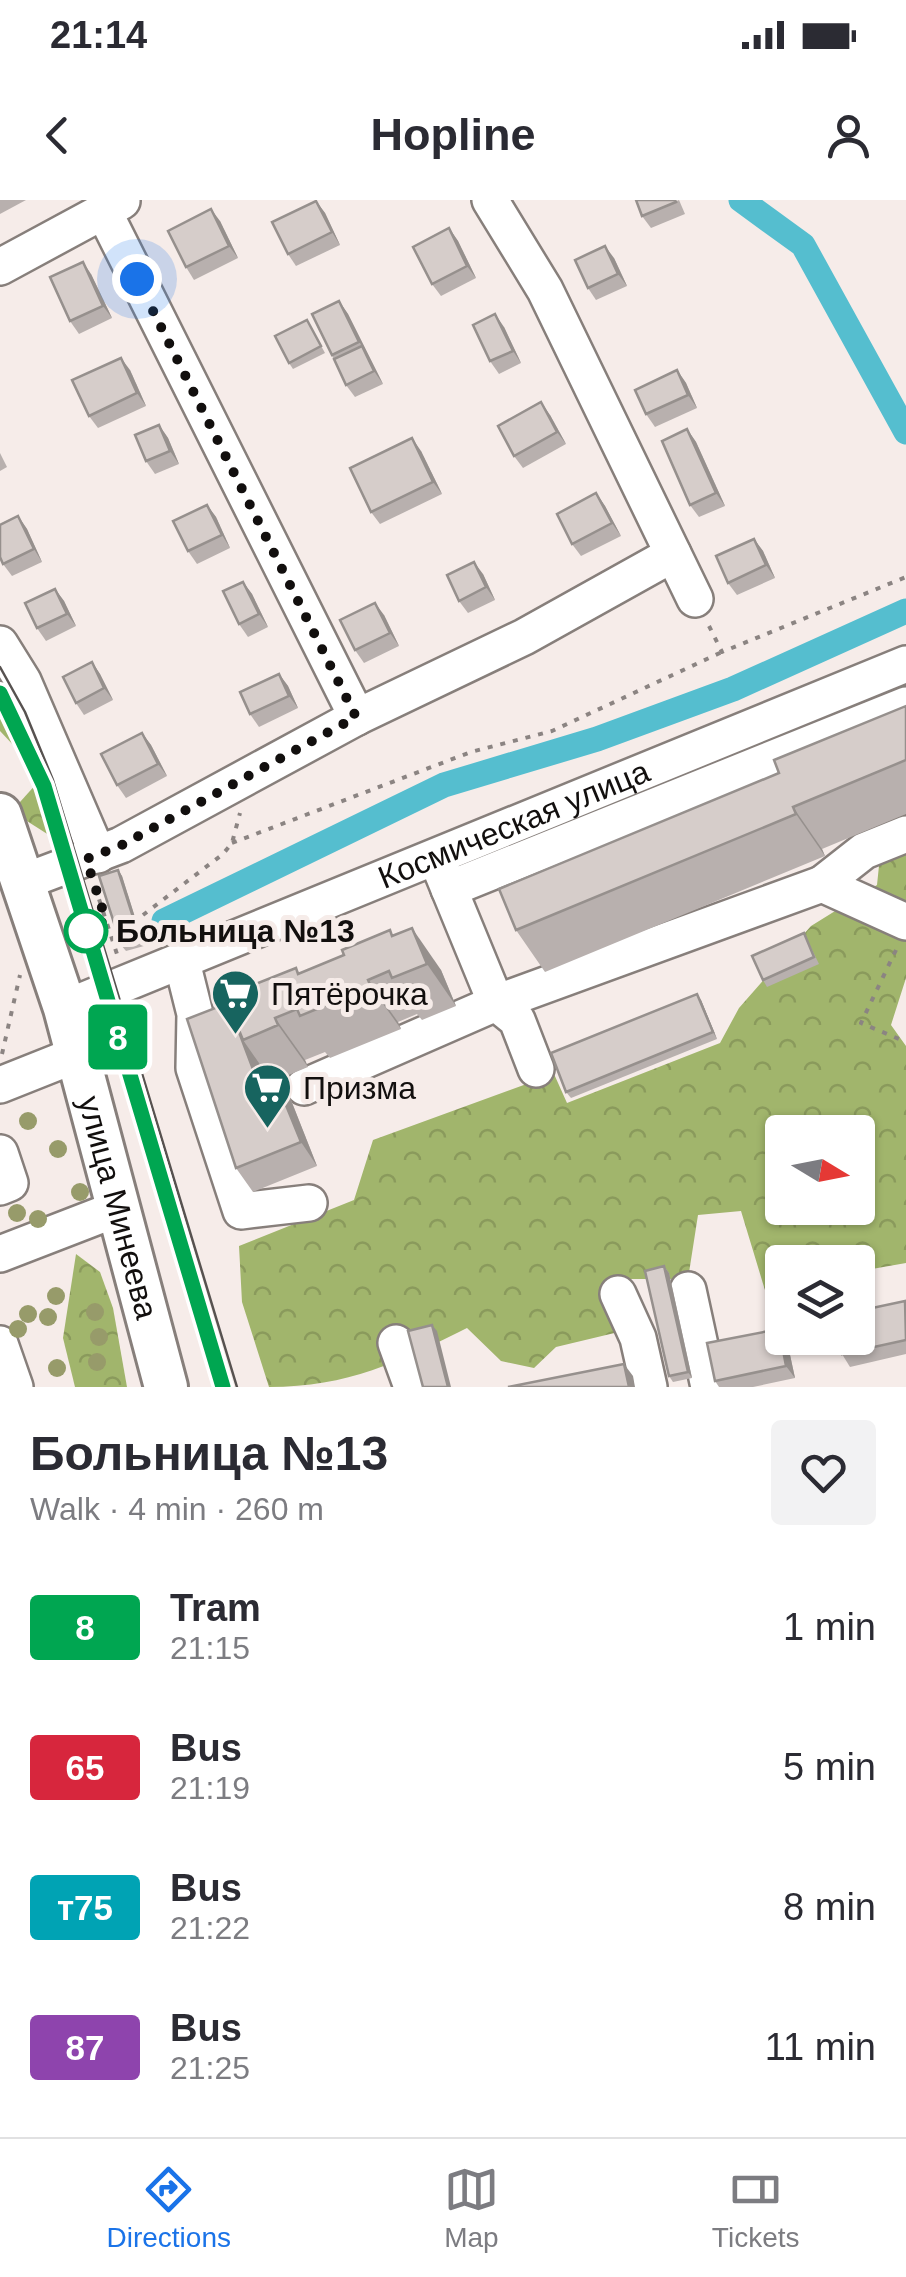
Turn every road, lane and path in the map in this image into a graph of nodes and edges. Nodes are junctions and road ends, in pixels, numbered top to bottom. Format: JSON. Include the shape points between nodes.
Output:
{"nodes":[{"id":1,"x":490,"y":200,"type":"edge"},
{"id":2,"x":114,"y":206,"type":"edge"},
{"id":3,"x":0,"y":267,"type":"edge"},
{"id":4,"x":673,"y":554,"type":"junction"},
{"id":5,"x":906,"y":577,"type":"edge"},
{"id":6,"x":695,"y":599,"type":"joint"},
{"id":7,"x":0,"y":644,"type":"edge"},
{"id":8,"x":722,"y":652,"type":"junction"},
{"id":9,"x":906,"y":664,"type":"edge"},
{"id":10,"x":906,"y":705,"type":"edge"},
{"id":11,"x":356,"y":717,"type":"junction"},
{"id":12,"x":235,"y":784,"type":"junction"},
{"id":13,"x":0,"y":814,"type":"edge"},
{"id":14,"x":906,"y":834,"type":"edge"},
{"id":15,"x":232,"y":843,"type":"junction"},
{"id":16,"x":92,"y":857,"type":"junction"},
{"id":17,"x":443,"y":874,"type":"junction"},
{"id":18,"x":822,"y":884,"type":"junction"},
{"id":19,"x":28,"y":897,"type":"junction"},
{"id":20,"x":143,"y":915,"type":"dead end"},
{"id":21,"x":902,"y":933,"type":"edge"},
{"id":22,"x":182,"y":962,"type":"junction"},
{"id":23,"x":20,"y":974,"type":"dead end"},
{"id":24,"x":127,"y":984,"type":"junction"},
{"id":25,"x":496,"y":1004,"type":"junction"},
{"id":26,"x":65,"y":1008,"type":"junction"},
{"id":27,"x":906,"y":1042,"type":"edge"},
{"id":28,"x":78,"y":1054,"type":"junction"},
{"id":29,"x":0,"y":1060,"type":"edge"},
{"id":30,"x":536,"y":1069,"type":"dead end"},
{"id":31,"x":0,"y":1085,"type":"edge"},
{"id":32,"x":304,"y":1087,"type":"dead end"},
{"id":33,"x":0,"y":1153,"type":"edge"},
{"id":34,"x":0,"y":1187,"type":"edge"},
{"id":35,"x":309,"y":1203,"type":"dead end"},
{"id":36,"x":119,"y":1208,"type":"junction"},
{"id":37,"x":0,"y":1254,"type":"edge"},
{"id":38,"x":688,"y":1290,"type":"dead end"},
{"id":39,"x":618,"y":1294,"type":"dead end"},
{"id":40,"x":396,"y":1343,"type":"dead end"},
{"id":41,"x":0,"y":1344,"type":"edge"},
{"id":42,"x":15,"y":1387,"type":"edge"},
{"id":43,"x":166,"y":1387,"type":"edge"},
{"id":44,"x":412,"y":1387,"type":"edge"},
{"id":45,"x":649,"y":1387,"type":"edge"},
{"id":46,"x":709,"y":1387,"type":"edge"}],
"edges":[{"from":1,"to":4,"type":"street","via":[[545,290]]},
{"from":2,"to":3,"type":"street"},
{"from":2,"to":11,"type":"street"},
{"from":4,"to":6,"type":"street"},
{"from":4,"to":11,"type":"street","via":[[524,637]]},
{"from":5,"to":8,"type":"path"},
{"from":6,"to":8,"type":"path"},
{"from":7,"to":16,"type":"street","via":[[23,681]]},
{"from":8,"to":15,"type":"path","via":[[552,731],[470,752]]},
{"from":9,"to":17,"type":"street","name":"Космическая улица"},
{"from":10,"to":17,"type":"street"},
{"from":11,"to":12,"type":"street"},
{"from":12,"to":15,"type":"path","via":[[241,818]]},
{"from":12,"to":16,"type":"street"},
{"from":13,"to":19,"type":"main road","name":"улица Минеева"},
{"from":14,"to":18,"type":"street","via":[[864,851]]},
{"from":15,"to":20,"type":"path"},
{"from":16,"to":19,"type":"street"},
{"from":16,"to":24,"type":"path"},
{"from":17,"to":22,"type":"street","name":"Космическая улица"},
{"from":17,"to":25,"type":"street"},
{"from":18,"to":21,"type":"street"},
{"from":18,"to":25,"type":"street"},
{"from":19,"to":26,"type":"main road","name":"улица Минеева"},
{"from":21,"to":27,"type":"path","via":[[860,1023]]},
{"from":22,"to":24,"type":"street","name":"Космическая улица"},
{"from":22,"to":35,"type":"street","via":[[195,1014],[194,1068],[241,1211]]},
{"from":23,"to":29,"type":"path"},
{"from":24,"to":26,"type":"street","name":"Космическая улица"},
{"from":25,"to":30,"type":"street","via":[[518,1020]]},
{"from":25,"to":32,"type":"street"},
{"from":26,"to":28,"type":"main road","name":"улица Минеева"},
{"from":28,"to":31,"type":"street"},
{"from":28,"to":36,"type":"main road","name":"улица Минеева"},
{"from":33,"to":34,"type":"street","via":[[10,1183]]},
{"from":36,"to":37,"type":"street"},
{"from":36,"to":43,"type":"main road","name":"улица Минеева"},
{"from":38,"to":46,"type":"street"},
{"from":39,"to":45,"type":"street","via":[[638,1338]]},
{"from":40,"to":44,"type":"street"},
{"from":41,"to":42,"type":"street"}]}
